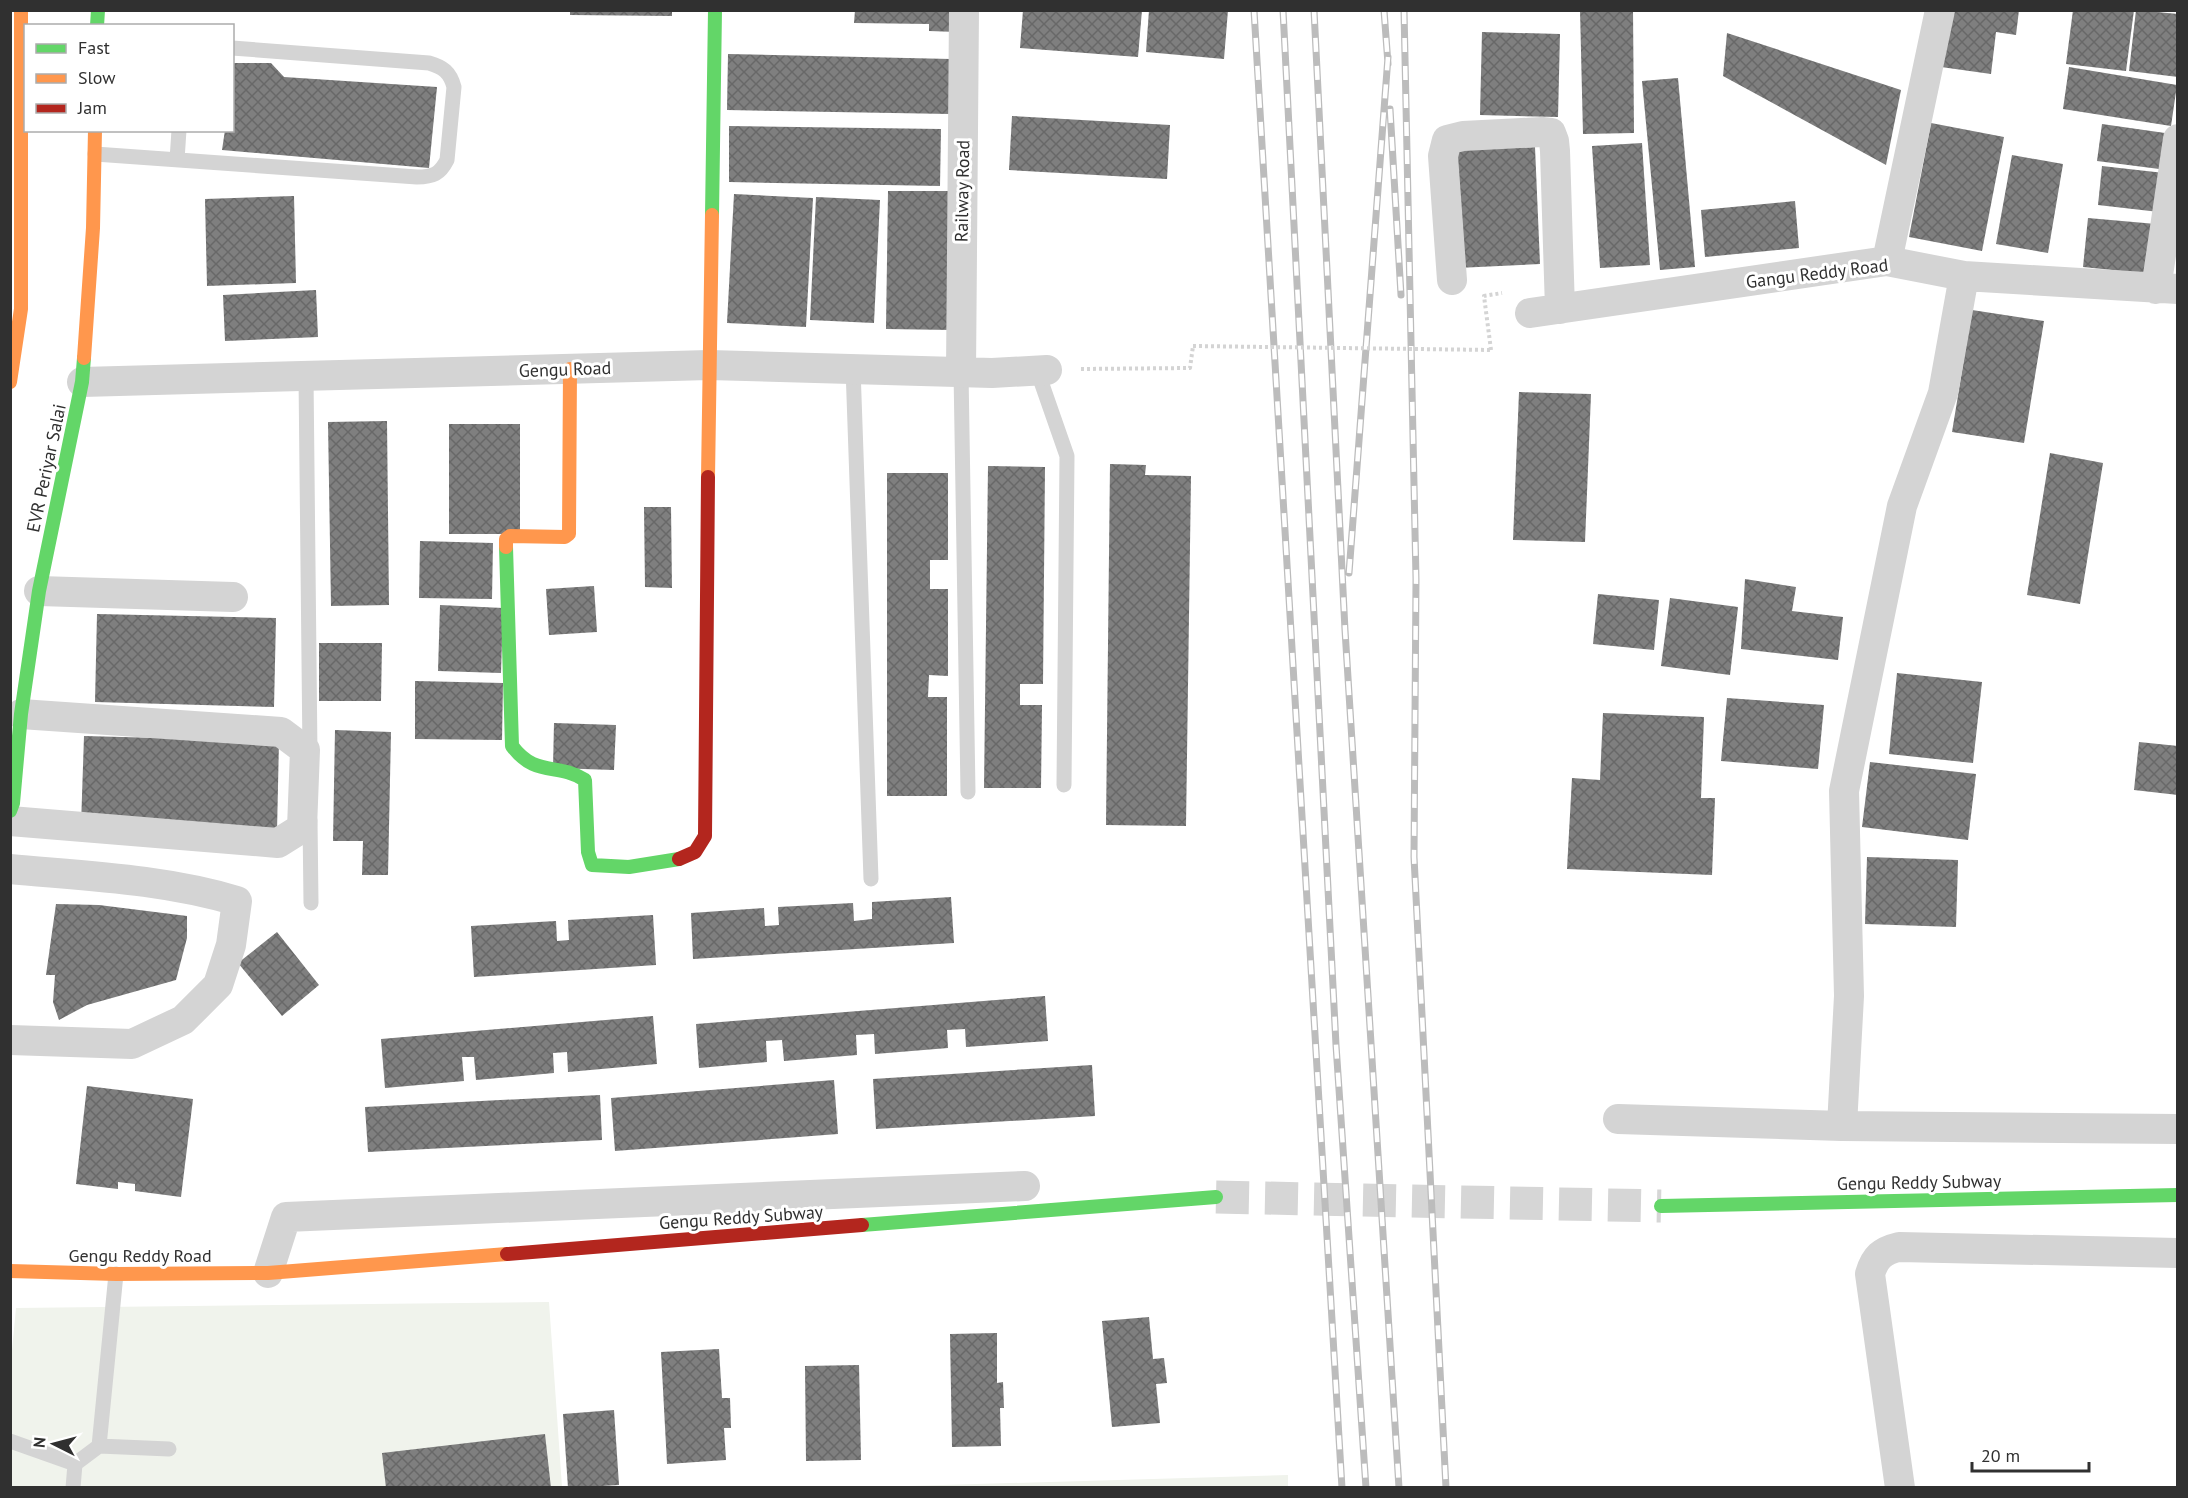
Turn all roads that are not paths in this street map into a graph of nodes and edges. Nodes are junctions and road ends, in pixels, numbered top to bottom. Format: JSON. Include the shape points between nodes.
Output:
{"nodes":[{"id":1,"x":21,"y":10,"type":"edge"},
{"id":2,"x":715,"y":10,"type":"edge"},
{"id":3,"x":964,"y":10,"type":"edge"},
{"id":4,"x":1940,"y":10,"type":"edge"},
{"id":5,"x":234,"y":48,"type":"edge"},
{"id":6,"x":95,"y":132,"type":"edge"},
{"id":7,"x":179,"y":132,"type":"edge"},
{"id":8,"x":2178,"y":139,"type":"edge"},
{"id":9,"x":94,"y":154,"type":"junction"},
{"id":10,"x":177,"y":160,"type":"junction"},
{"id":11,"x":1887,"y":261,"type":"junction"},
{"id":12,"x":1964,"y":276,"type":"junction"},
{"id":13,"x":1452,"y":280,"type":"dead end"},
{"id":14,"x":2167,"y":289,"type":"edge"},
{"id":15,"x":16,"y":308,"type":"edge"},
{"id":16,"x":1560,"y":309,"type":"junction"},
{"id":17,"x":1530,"y":313,"type":"dead end"},
{"id":18,"x":709,"y":365,"type":"junction"},
{"id":19,"x":570,"y":369,"type":"junction"},
{"id":20,"x":853,"y":369,"type":"junction"},
{"id":21,"x":1042,"y":370,"type":"joint"},
{"id":22,"x":961,"y":372,"type":"junction"},
{"id":23,"x":306,"y":376,"type":"junction"},
{"id":24,"x":10,"y":382,"type":"edge"},
{"id":25,"x":82,"y":382,"type":"junction"},
{"id":26,"x":39,"y":591,"type":"junction"},
{"id":27,"x":233,"y":597,"type":"dead end"},
{"id":28,"x":21,"y":714,"type":"junction"},
{"id":29,"x":1064,"y":785,"type":"dead end"},
{"id":30,"x":968,"y":792,"type":"dead end"},
{"id":31,"x":10,"y":811,"type":"edge"},
{"id":32,"x":10,"y":821,"type":"edge"},
{"id":33,"x":10,"y":869,"type":"edge"},
{"id":34,"x":871,"y":879,"type":"dead end"},
{"id":35,"x":311,"y":903,"type":"dead end"},
{"id":36,"x":10,"y":1040,"type":"edge"},
{"id":37,"x":1618,"y":1119,"type":"dead end"},
{"id":38,"x":1842,"y":1126,"type":"junction"},
{"id":39,"x":2178,"y":1129,"type":"edge"},
{"id":40,"x":1025,"y":1186,"type":"dead end"},
{"id":41,"x":2178,"y":1194,"type":"edge"},
{"id":42,"x":1216,"y":1197,"type":"tunnel mouth"},
{"id":43,"x":1661,"y":1206,"type":"tunnel mouth"},
{"id":44,"x":2178,"y":1253,"type":"edge"},
{"id":45,"x":10,"y":1271,"type":"edge"},
{"id":46,"x":268,"y":1273,"type":"junction"},
{"id":47,"x":116,"y":1275,"type":"junction"},
{"id":48,"x":10,"y":1441,"type":"edge"},
{"id":49,"x":99,"y":1446,"type":"junction"},
{"id":50,"x":170,"y":1449,"type":"dead end"},
{"id":51,"x":75,"y":1464,"type":"junction"},
{"id":52,"x":73,"y":1488,"type":"edge"},
{"id":53,"x":1900,"y":1488,"type":"edge"}],
"edges":[{"from":1,"to":15,"type":"main road"},
{"from":2,"to":18,"type":"main road"},
{"from":3,"to":22,"type":"street","name":"Railway Road"},
{"from":4,"to":11,"type":"street"},
{"from":5,"to":10,"type":"lane","via":[[441,66],[451,76],[454,87],[447,160],[442,170],[432,177],[417,177]]},
{"from":6,"to":9,"type":"main road","name":"EVR Periyar Salai"},
{"from":7,"to":10,"type":"lane"},
{"from":8,"to":14,"type":"street"},
{"from":9,"to":10,"type":"lane"},
{"from":9,"to":25,"type":"main road","name":"EVR Periyar Salai"},
{"from":11,"to":12,"type":"street","name":"Gangu Reddy Road"},
{"from":11,"to":16,"type":"street","name":"Gangu Reddy Road"},
{"from":12,"to":14,"type":"street","name":"Gangu Reddy Road"},
{"from":12,"to":38,"type":"street","via":[[1943,393],[1902,506],[1844,792],[1849,996]]},
{"from":13,"to":16,"type":"street","via":[[1443,156],[1448,140],[1551,133],[1555,151]]},
{"from":15,"to":24,"type":"main road"},
{"from":16,"to":17,"type":"street","name":"Gangu Reddy Road"},
{"from":18,"to":19,"type":"street","name":"Gengu Road"},
{"from":18,"to":19,"type":"main road","via":[[705,836],[695,851],[677,860],[613,869],[592,865],[585,780],[577,774],[525,761],[512,746],[506,539],[569,534]]},
{"from":18,"to":20,"type":"street","name":"Gengu Road"},
{"from":19,"to":23,"type":"street","name":"Gengu Road"},
{"from":20,"to":22,"type":"street","name":"Gengu Road"},
{"from":20,"to":34,"type":"lane"},
{"from":21,"to":22,"type":"street","name":"Gengu Road"},
{"from":21,"to":29,"type":"lane","via":[[1067,456]]},
{"from":22,"to":30,"type":"lane"},
{"from":23,"to":25,"type":"street","name":"Gengu Road"},
{"from":23,"to":35,"type":"lane"},
{"from":25,"to":26,"type":"main road","name":"EVR Periyar Salai"},
{"from":26,"to":27,"type":"street"},
{"from":26,"to":28,"type":"main road","name":"EVR Periyar Salai"},
{"from":28,"to":31,"type":"main road","name":"EVR Periyar Salai"},
{"from":28,"to":32,"type":"street","via":[[281,732],[305,750],[302,828],[278,843]]},
{"from":33,"to":36,"type":"street","via":[[130,880],[205,891],[237,901],[231,945],[218,985],[183,1020],[132,1044]]},
{"from":37,"to":38,"type":"street"},
{"from":38,"to":39,"type":"street"},
{"from":40,"to":46,"type":"street","via":[[286,1217]]},
{"from":41,"to":43,"type":"main road","name":"Gengu Reddy Subway"},
{"from":42,"to":46,"type":"main road","name":"Gengu Reddy Subway"},
{"from":44,"to":53,"type":"street","via":[[1899,1247],[1885,1250],[1875,1260],[1870,1274]]},
{"from":45,"to":47,"type":"main road","name":"Gengu Reddy Road"},
{"from":46,"to":47,"type":"main road","name":"Gengu Reddy Road"},
{"from":47,"to":49,"type":"lane"},
{"from":48,"to":51,"type":"lane"},
{"from":49,"to":50,"type":"lane"},
{"from":49,"to":51,"type":"lane"},
{"from":51,"to":52,"type":"lane"}]}
